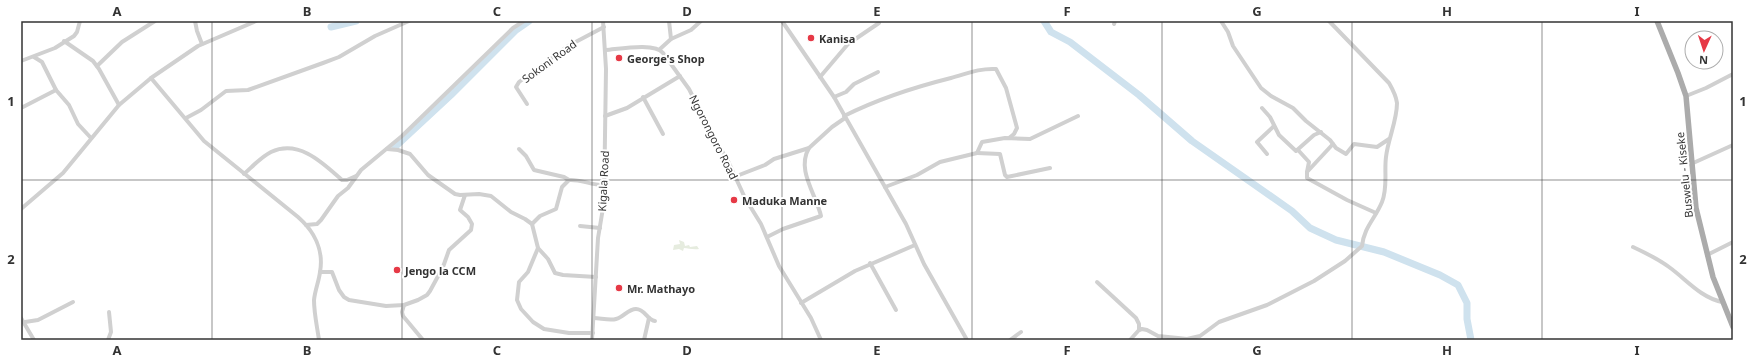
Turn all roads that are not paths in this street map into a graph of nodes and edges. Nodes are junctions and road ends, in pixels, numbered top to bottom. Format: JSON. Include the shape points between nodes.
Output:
{"nodes":[{"id":1,"x":80,"y":21,"type":"edge"},
{"id":2,"x":155,"y":21,"type":"edge"},
{"id":3,"x":195,"y":21,"type":"edge"},
{"id":4,"x":256,"y":21,"type":"edge"},
{"id":5,"x":408,"y":21,"type":"edge"},
{"id":6,"x":524,"y":21,"type":"edge"},
{"id":7,"x":603,"y":21,"type":"edge"},
{"id":8,"x":669,"y":21,"type":"edge"},
{"id":9,"x":701,"y":21,"type":"edge"},
{"id":10,"x":782,"y":21,"type":"edge"},
{"id":11,"x":1220,"y":21,"type":"edge"},
{"id":12,"x":1330,"y":21,"type":"edge"},
{"id":13,"x":1657,"y":21,"type":"edge"},
{"id":14,"x":879,"y":23,"type":"dead end"},
{"id":15,"x":604,"y":27,"type":"junction"},
{"id":16,"x":74,"y":36,"type":"junction"},
{"id":17,"x":671,"y":39,"type":"junction"},
{"id":18,"x":64,"y":41,"type":"junction"},
{"id":19,"x":202,"y":44,"type":"junction"},
{"id":20,"x":74,"y":47,"type":"junction"},
{"id":21,"x":660,"y":49,"type":"junction"},
{"id":22,"x":606,"y":50,"type":"junction"},
{"id":23,"x":41,"y":54,"type":"junction"},
{"id":24,"x":34,"y":57,"type":"junction"},
{"id":25,"x":21,"y":61,"type":"edge"},
{"id":26,"x":42,"y":62,"type":"junction"},
{"id":27,"x":97,"y":66,"type":"junction"},
{"id":28,"x":878,"y":72,"type":"dead end"},
{"id":29,"x":1733,"y":74,"type":"edge"},
{"id":30,"x":680,"y":76,"type":"junction"},
{"id":31,"x":820,"y":77,"type":"junction"},
{"id":32,"x":151,"y":78,"type":"junction"},
{"id":33,"x":56,"y":90,"type":"junction"},
{"id":34,"x":1686,"y":96,"type":"junction"},
{"id":35,"x":643,"y":97,"type":"junction"},
{"id":36,"x":834,"y":97,"type":"junction"},
{"id":37,"x":527,"y":104,"type":"dead end"},
{"id":38,"x":119,"y":105,"type":"junction"},
{"id":39,"x":21,"y":108,"type":"edge"},
{"id":40,"x":1262,"y":108,"type":"dead end"},
{"id":41,"x":605,"y":116,"type":"junction"},
{"id":42,"x":1078,"y":116,"type":"dead end"},
{"id":43,"x":845,"y":117,"type":"junction"},
{"id":44,"x":186,"y":118,"type":"junction"},
{"id":45,"x":1274,"y":126,"type":"junction"},
{"id":46,"x":1321,"y":132,"type":"junction"},
{"id":47,"x":663,"y":134,"type":"dead end"},
{"id":48,"x":91,"y":138,"type":"junction"},
{"id":49,"x":1009,"y":138,"type":"junction"},
{"id":50,"x":1389,"y":140,"type":"junction"},
{"id":51,"x":1333,"y":144,"type":"junction"},
{"id":52,"x":1733,"y":145,"type":"edge"},
{"id":53,"x":809,"y":148,"type":"junction"},
{"id":54,"x":386,"y":149,"type":"junction"},
{"id":55,"x":519,"y":149,"type":"dead end"},
{"id":56,"x":1298,"y":150,"type":"junction"},
{"id":57,"x":977,"y":153,"type":"junction"},
{"id":58,"x":1267,"y":154,"type":"dead end"},
{"id":59,"x":1691,"y":164,"type":"junction"},
{"id":60,"x":1050,"y":168,"type":"dead end"},
{"id":61,"x":1307,"y":172,"type":"junction"},
{"id":62,"x":244,"y":174,"type":"junction"},
{"id":63,"x":356,"y":176,"type":"junction"},
{"id":64,"x":734,"y":178,"type":"junction"},
{"id":65,"x":569,"y":180,"type":"junction"},
{"id":66,"x":603,"y":185,"type":"junction"},
{"id":67,"x":884,"y":187,"type":"junction"},
{"id":68,"x":465,"y":195,"type":"junction"},
{"id":69,"x":21,"y":208,"type":"edge"},
{"id":70,"x":1376,"y":213,"type":"junction"},
{"id":71,"x":532,"y":224,"type":"junction"},
{"id":72,"x":306,"y":225,"type":"junction"},
{"id":73,"x":580,"y":226,"type":"dead end"},
{"id":74,"x":600,"y":228,"type":"junction"},
{"id":75,"x":767,"y":237,"type":"junction"},
{"id":76,"x":1733,"y":242,"type":"edge"},
{"id":77,"x":915,"y":245,"type":"junction"},
{"id":78,"x":1633,"y":247,"type":"dead end"},
{"id":79,"x":538,"y":248,"type":"junction"},
{"id":80,"x":1706,"y":255,"type":"junction"},
{"id":81,"x":870,"y":263,"type":"junction"},
{"id":82,"x":320,"y":272,"type":"junction"},
{"id":83,"x":596,"y":277,"type":"junction"},
{"id":84,"x":1098,"y":282,"type":"dead end"},
{"id":85,"x":73,"y":302,"type":"dead end"},
{"id":86,"x":1722,"y":302,"type":"junction"},
{"id":87,"x":801,"y":303,"type":"junction"},
{"id":88,"x":404,"y":305,"type":"junction"},
{"id":89,"x":896,"y":310,"type":"dead end"},
{"id":90,"x":109,"y":312,"type":"dead end"},
{"id":91,"x":21,"y":318,"type":"edge"},
{"id":92,"x":594,"y":318,"type":"junction"},
{"id":93,"x":648,"y":318,"type":"junction"},
{"id":94,"x":655,"y":321,"type":"dead end"},
{"id":95,"x":25,"y":322,"type":"junction"},
{"id":96,"x":1733,"y":327,"type":"edge"},
{"id":97,"x":1139,"y":330,"type":"junction"},
{"id":98,"x":1021,"y":332,"type":"dead end"},
{"id":99,"x":594,"y":333,"type":"junction"},
{"id":100,"x":1194,"y":339,"type":"edge"},
{"id":101,"x":34,"y":340,"type":"edge"},
{"id":102,"x":108,"y":340,"type":"edge"},
{"id":103,"x":319,"y":340,"type":"edge"},
{"id":104,"x":423,"y":340,"type":"edge"},
{"id":105,"x":592,"y":340,"type":"edge"},
{"id":106,"x":644,"y":340,"type":"edge"},
{"id":107,"x":820,"y":340,"type":"edge"},
{"id":108,"x":967,"y":340,"type":"edge"},
{"id":109,"x":1010,"y":340,"type":"edge"},
{"id":110,"x":1130,"y":340,"type":"edge"}],
"edges":[{"from":1,"to":16,"type":"street"},
{"from":2,"to":27,"type":"street","via":[[122,42]]},
{"from":3,"to":19,"type":"street"},
{"from":4,"to":19,"type":"street"},
{"from":5,"to":44,"type":"street","via":[[323,63],[248,90],[226,91]]},
{"from":6,"to":54,"type":"street","via":[[513,28],[427,113]]},
{"from":7,"to":15,"type":"street","name":"Kigala Road"},
{"from":8,"to":17,"type":"street"},
{"from":9,"to":17,"type":"street","via":[[691,30]]},
{"from":10,"to":31,"type":"street"},
{"from":11,"to":46,"type":"street","via":[[1261,88],[1293,108]]},
{"from":12,"to":50,"type":"street","via":[[1395,93],[1397,112]]},
{"from":13,"to":34,"type":"main road","name":"Buswelu - Kiseke"},
{"from":14,"to":31,"type":"street","via":[[848,44]]},
{"from":15,"to":22,"type":"street","name":"Kigala Road"},
{"from":15,"to":37,"type":"street","name":"Sokoni Road","via":[[568,46],[517,84],[516,88]]},
{"from":16,"to":18,"type":"street"},
{"from":16,"to":20,"type":"street"},
{"from":17,"to":21,"type":"street"},
{"from":18,"to":20,"type":"street"},
{"from":18,"to":23,"type":"street"},
{"from":19,"to":32,"type":"street"},
{"from":20,"to":27,"type":"street"},
{"from":21,"to":22,"type":"street","via":[[645,47]]},
{"from":21,"to":30,"type":"street","name":"Ngorongoro Road"},
{"from":22,"to":41,"type":"street","name":"Kigala Road"},
{"from":23,"to":24,"type":"street"},
{"from":23,"to":26,"type":"street"},
{"from":24,"to":25,"type":"street"},
{"from":24,"to":26,"type":"street"},
{"from":26,"to":33,"type":"street"},
{"from":27,"to":38,"type":"street"},
{"from":28,"to":36,"type":"street"},
{"from":29,"to":34,"type":"street"},
{"from":30,"to":35,"type":"street"},
{"from":30,"to":64,"type":"street","name":"Ngorongoro Road","via":[[725,154]]},
{"from":31,"to":36,"type":"street"},
{"from":32,"to":38,"type":"street"},
{"from":32,"to":44,"type":"street"},
{"from":33,"to":39,"type":"street"},
{"from":33,"to":48,"type":"street","via":[[69,105],[78,124]]},
{"from":34,"to":59,"type":"main road","name":"Buswelu - Kiseke"},
{"from":35,"to":41,"type":"street","via":[[627,108]]},
{"from":35,"to":47,"type":"street"},
{"from":36,"to":43,"type":"street"},
{"from":38,"to":48,"type":"street"},
{"from":40,"to":45,"type":"street"},
{"from":41,"to":66,"type":"street","name":"Kigala Road"},
{"from":42,"to":49,"type":"street","via":[[1030,139]]},
{"from":43,"to":49,"type":"street","via":[[877,102],[939,80],[969,71],[996,69],[1006,88],[1017,128]]},
{"from":43,"to":53,"type":"street"},
{"from":43,"to":67,"type":"street"},
{"from":44,"to":62,"type":"street","via":[[204,141]]},
{"from":45,"to":56,"type":"street","via":[[1295,151]]},
{"from":45,"to":58,"type":"street","via":[[1257,142]]},
{"from":46,"to":51,"type":"street"},
{"from":46,"to":56,"type":"street"},
{"from":48,"to":69,"type":"street","via":[[63,173]]},
{"from":49,"to":57,"type":"street","via":[[982,142]]},
{"from":50,"to":51,"type":"street","via":[[1375,147],[1354,144],[1346,154]]},
{"from":50,"to":70,"type":"street","via":[[1385,158],[1385,194]]},
{"from":51,"to":61,"type":"street"},
{"from":52,"to":59,"type":"street"},
{"from":53,"to":64,"type":"street","via":[[774,159],[765,166]]},
{"from":53,"to":75,"type":"street","via":[[805,157],[805,169],[821,216]]},
{"from":54,"to":63,"type":"street"},
{"from":54,"to":68,"type":"street","via":[[410,154],[428,175],[455,194]]},
{"from":55,"to":65,"type":"street","via":[[534,170]]},
{"from":56,"to":61,"type":"street","via":[[1309,162]]},
{"from":57,"to":60,"type":"street","via":[[1000,154],[1007,177]]},
{"from":57,"to":67,"type":"street","via":[[940,162],[923,172]]},
{"from":59,"to":80,"type":"main road","name":"Buswelu - Kiseke","via":[[1696,208]]},
{"from":61,"to":70,"type":"street","via":[[1306,178]]},
{"from":62,"to":63,"type":"street","via":[[270,152],[284,150],[303,151],[312,155],[342,180]]},
{"from":62,"to":72,"type":"street"},
{"from":63,"to":72,"type":"street","via":[[317,224]]},
{"from":64,"to":75,"type":"street","name":"Ngorongoro Road"},
{"from":65,"to":66,"type":"street"},
{"from":65,"to":71,"type":"street","via":[[562,187],[556,209],[540,216]]},
{"from":66,"to":74,"type":"street","name":"Kigala Road","via":[[604,202]]},
{"from":67,"to":77,"type":"street"},
{"from":68,"to":71,"type":"street","via":[[491,196]]},
{"from":68,"to":88,"type":"street","via":[[460,210],[472,224],[471,230],[449,250],[443,267],[427,295]]},
{"from":70,"to":100,"type":"street","via":[[1365,232],[1362,246],[1345,261],[1314,282],[1285,297],[1254,311],[1219,322]]},
{"from":71,"to":79,"type":"street"},
{"from":72,"to":82,"type":"street","via":[[316,239],[319,249]]},
{"from":73,"to":74,"type":"street"},
{"from":74,"to":83,"type":"street","name":"Kigala Road"},
{"from":75,"to":87,"type":"street","name":"Ngorongoro Road","via":[[778,266]]},
{"from":76,"to":80,"type":"street"},
{"from":77,"to":81,"type":"street"},
{"from":77,"to":108,"type":"street"},
{"from":78,"to":86,"type":"street","via":[[1662,261],[1701,294]]},
{"from":79,"to":83,"type":"street","via":[[558,275]]},
{"from":79,"to":99,"type":"street","via":[[528,272],[520,278],[517,300],[521,308],[532,322],[544,329]]},
{"from":80,"to":86,"type":"main road","name":"Buswelu - Kiseke"},
{"from":81,"to":87,"type":"street"},
{"from":81,"to":89,"type":"street"},
{"from":82,"to":88,"type":"street","via":[[332,272],[339,290],[349,300],[386,306]]},
{"from":82,"to":103,"type":"street","via":[[314,310]]},
{"from":83,"to":92,"type":"street","name":"Kigala Road"},
{"from":84,"to":97,"type":"street","via":[[1136,318],[1140,324]]},
{"from":85,"to":95,"type":"street","via":[[38,320]]},
{"from":86,"to":96,"type":"main road","name":"Buswelu - Kiseke"},
{"from":87,"to":107,"type":"street","name":"Ngorongoro Road","via":[[811,318]]},
{"from":88,"to":104,"type":"street","via":[[403,316]]},
{"from":90,"to":102,"type":"street","via":[[111,332]]},
{"from":91,"to":95,"type":"street"},
{"from":92,"to":93,"type":"street","via":[[615,320],[637,309]]},
{"from":92,"to":99,"type":"street","name":"Kigala Road"},
{"from":93,"to":94,"type":"street"},
{"from":93,"to":106,"type":"street"},
{"from":95,"to":101,"type":"street"},
{"from":97,"to":100,"type":"street","via":[[1147,330],[1158,336]]},
{"from":97,"to":110,"type":"street"},
{"from":98,"to":109,"type":"street"},
{"from":99,"to":105,"type":"street","name":"Kigala Road"}]}
